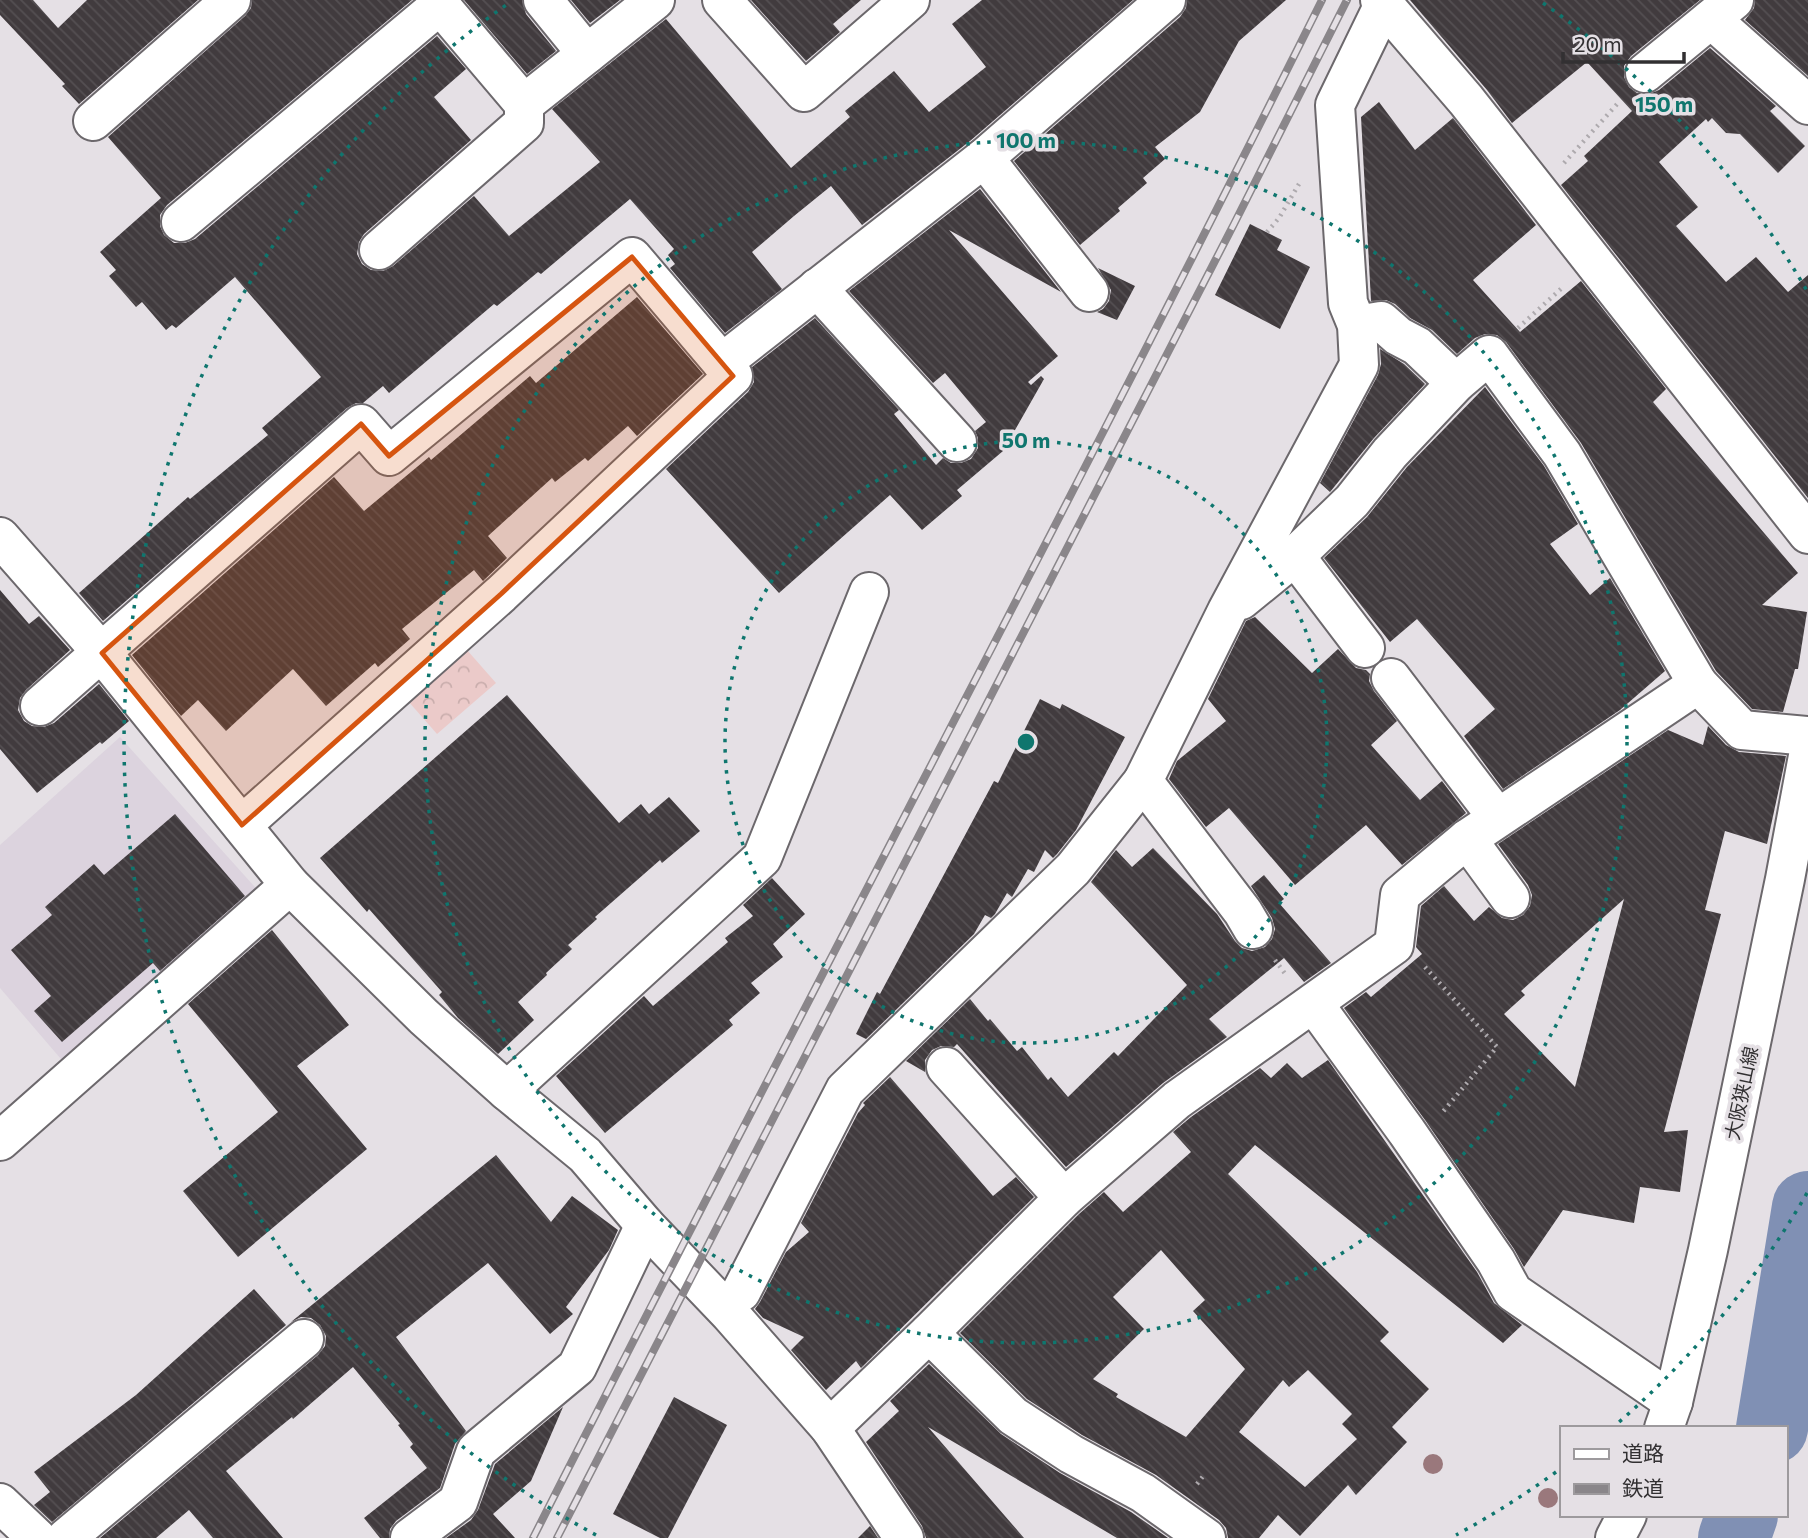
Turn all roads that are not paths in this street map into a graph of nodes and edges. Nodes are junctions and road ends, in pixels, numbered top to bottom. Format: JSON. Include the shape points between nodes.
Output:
{"nodes":[{"id":1,"x":231,"y":0,"type":"edge"},
{"id":2,"x":543,"y":0,"type":"edge"},
{"id":3,"x":655,"y":0,"type":"edge"},
{"id":4,"x":722,"y":0,"type":"edge"},
{"id":5,"x":910,"y":0,"type":"edge"},
{"id":6,"x":1166,"y":0,"type":"edge"},
{"id":7,"x":440,"y":2,"type":"edge"},
{"id":8,"x":1383,"y":2,"type":"edge"},
{"id":9,"x":1723,"y":9,"type":"edge"},
{"id":10,"x":587,"y":54,"type":"junction"},
{"id":11,"x":1645,"y":73,"type":"road end"},
{"id":12,"x":524,"y":104,"type":"junction"},
{"id":13,"x":1808,"y":105,"type":"edge"},
{"id":14,"x":93,"y":121,"type":"dead end"},
{"id":15,"x":984,"y":158,"type":"junction"},
{"id":16,"x":181,"y":222,"type":"dead end"},
{"id":17,"x":379,"y":250,"type":"dead end"},
{"id":18,"x":817,"y":288,"type":"junction"},
{"id":19,"x":1089,"y":292,"type":"dead end"},
{"id":20,"x":1357,"y":325,"type":"junction"},
{"id":21,"x":722,"y":363,"type":"junction"},
{"id":22,"x":1457,"y":383,"type":"junction"},
{"id":23,"x":957,"y":442,"type":"dead end"},
{"id":24,"x":1808,"y":534,"type":"edge"},
{"id":25,"x":4,"y":549,"type":"edge"},
{"id":26,"x":1295,"y":556,"type":"junction"},
{"id":27,"x":869,"y":592,"type":"dead end"},
{"id":28,"x":1227,"y":611,"type":"junction"},
{"id":29,"x":1365,"y":648,"type":"dead end"},
{"id":30,"x":102,"y":653,"type":"junction"},
{"id":31,"x":1391,"y":678,"type":"dead end"},
{"id":32,"x":1698,"y":684,"type":"junction"},
{"id":33,"x":40,"y":706,"type":"dead end"},
{"id":34,"x":1808,"y":736,"type":"edge"},
{"id":35,"x":1808,"y":757,"type":"edge"},
{"id":36,"x":1143,"y":781,"type":"junction"},
{"id":37,"x":242,"y":825,"type":"junction"},
{"id":38,"x":1482,"y":828,"type":"junction"},
{"id":39,"x":290,"y":884,"type":"junction"},
{"id":40,"x":1510,"y":898,"type":"dead end"},
{"id":41,"x":1253,"y":929,"type":"road end"},
{"id":42,"x":1312,"y":1005,"type":"junction"},
{"id":43,"x":946,"y":1067,"type":"dead end"},
{"id":44,"x":508,"y":1091,"type":"junction"},
{"id":45,"x":0,"y":1141,"type":"edge"},
{"id":46,"x":1064,"y":1198,"type":"junction"},
{"id":47,"x":645,"y":1224,"type":"junction"},
{"id":48,"x":735,"y":1301,"type":"junction"},
{"id":49,"x":929,"y":1333,"type":"junction"},
{"id":50,"x":304,"y":1339,"type":"dead end"},
{"id":51,"x":1668,"y":1415,"type":"edge"},
{"id":52,"x":830,"y":1428,"type":"junction"},
{"id":53,"x":3,"y":1510,"type":"edge"},
{"id":54,"x":1625,"y":1517,"type":"edge"},
{"id":55,"x":37,"y":1538,"type":"edge"},
{"id":56,"x":66,"y":1538,"type":"edge"},
{"id":57,"x":410,"y":1538,"type":"edge"},
{"id":58,"x":904,"y":1538,"type":"edge"},
{"id":59,"x":1206,"y":1538,"type":"edge"},
{"id":60,"x":1615,"y":1538,"type":"edge"}],
"edges":[{"from":1,"to":14,"type":"street"},
{"from":2,"to":10,"type":"street"},
{"from":3,"to":10,"type":"street"},
{"from":4,"to":5,"type":"street","via":[[804,92]]},
{"from":6,"to":15,"type":"street"},
{"from":7,"to":12,"type":"street"},
{"from":7,"to":16,"type":"street"},
{"from":8,"to":20,"type":"street","via":[[1335,105],[1348,303]]},
{"from":8,"to":24,"type":"street","via":[[1539,191]]},
{"from":9,"to":11,"type":"street"},
{"from":9,"to":13,"type":"street"},
{"from":10,"to":12,"type":"street"},
{"from":12,"to":17,"type":"street","via":[[524,123]]},
{"from":15,"to":18,"type":"street"},
{"from":15,"to":19,"type":"street"},
{"from":18,"to":21,"type":"street"},
{"from":18,"to":23,"type":"street"},
{"from":20,"to":22,"type":"street","via":[[1381,321]]},
{"from":20,"to":28,"type":"street","via":[[1360,365]]},
{"from":21,"to":30,"type":"street","via":[[632,257],[389,456],[362,424]]},
{"from":21,"to":37,"type":"street","via":[[733,376],[500,594]]},
{"from":22,"to":26,"type":"street","via":[[1390,453],[1352,501]]},
{"from":22,"to":32,"type":"street","via":[[1489,355],[1562,454]]},
{"from":25,"to":30,"type":"street"},
{"from":26,"to":28,"type":"street"},
{"from":26,"to":29,"type":"street"},
{"from":27,"to":44,"type":"street","via":[[762,858]]},
{"from":28,"to":36,"type":"street"},
{"from":30,"to":33,"type":"street"},
{"from":30,"to":37,"type":"street"},
{"from":31,"to":38,"type":"street"},
{"from":32,"to":34,"type":"street","via":[[1742,730]]},
{"from":32,"to":38,"type":"street"},
{"from":35,"to":51,"type":"street","name":"大阪狭山線","via":[[1708,1250]]},
{"from":36,"to":41,"type":"street"},
{"from":36,"to":48,"type":"street","via":[[1073,869],[845,1090]]},
{"from":37,"to":39,"type":"street"},
{"from":38,"to":40,"type":"street"},
{"from":38,"to":42,"type":"street","via":[[1400,895],[1394,945]]},
{"from":39,"to":44,"type":"street","via":[[424,1017]]},
{"from":39,"to":45,"type":"street"},
{"from":42,"to":46,"type":"street","via":[[1177,1100]]},
{"from":42,"to":51,"type":"street","via":[[1415,1145],[1513,1292]]},
{"from":43,"to":46,"type":"street"},
{"from":44,"to":47,"type":"street","via":[[585,1155]]},
{"from":46,"to":49,"type":"street"},
{"from":47,"to":48,"type":"street"},
{"from":47,"to":57,"type":"street","via":[[577,1367],[476,1451],[458,1502]]},
{"from":48,"to":52,"type":"street"},
{"from":49,"to":52,"type":"street"},
{"from":49,"to":59,"type":"street","via":[[1013,1416],[1143,1493]]},
{"from":50,"to":56,"type":"street"},
{"from":52,"to":58,"type":"street"},
{"from":53,"to":55,"type":"street"},
{"from":54,"to":60,"type":"street"}]}
